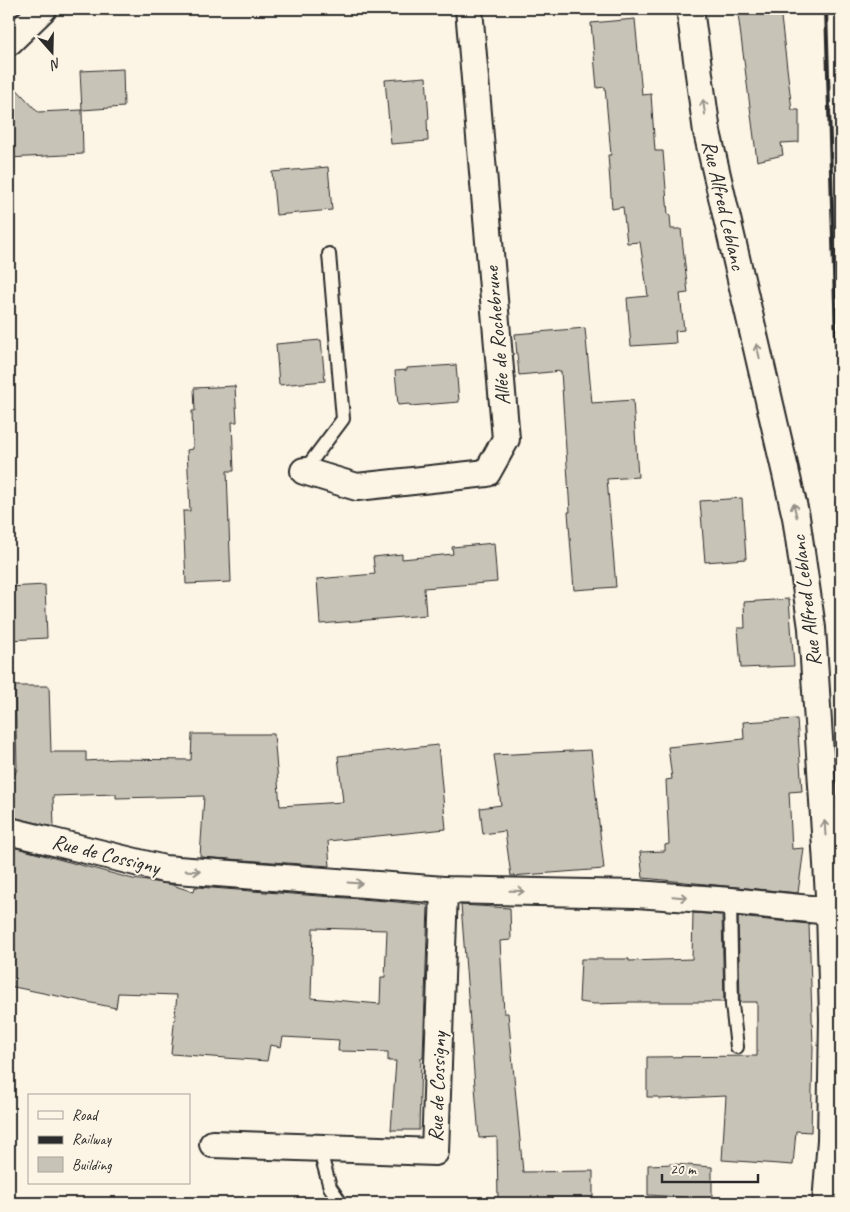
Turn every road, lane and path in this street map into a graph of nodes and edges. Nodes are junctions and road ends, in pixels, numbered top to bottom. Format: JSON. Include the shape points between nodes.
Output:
{"nodes":[{"id":1,"x":44,"y":9,"type":"edge"},
{"id":2,"x":469,"y":9,"type":"edge"},
{"id":3,"x":690,"y":9,"type":"edge"},
{"id":4,"x":9,"y":42,"type":"edge"},
{"id":5,"x":329,"y":254,"type":"dead end"},
{"id":6,"x":304,"y":471,"type":"joint"},
{"id":7,"x":9,"y":831,"type":"edge"},
{"id":8,"x":444,"y":890,"type":"junction"},
{"id":9,"x":730,"y":901,"type":"junction"},
{"id":10,"x":830,"y":912,"type":"junction"},
{"id":11,"x":737,"y":1046,"type":"dead end"},
{"id":12,"x":213,"y":1144,"type":"dead end"},
{"id":13,"x":319,"y":1148,"type":"junction"},
{"id":14,"x":341,"y":1203,"type":"edge"},
{"id":15,"x":826,"y":1203,"type":"edge"}],
"edges":[{"from":1,"to":4,"type":"street"},
{"from":2,"to":6,"type":"street","name":"Allée de Rochebrune","via":[[506,440],[487,473],[357,487]]},
{"from":10,"to":3,"type":"street","name":"Rue Alfred Leblanc","one_way":true,"via":[[812,628],[796,517],[708,132]]},
{"from":5,"to":6,"type":"lane","via":[[343,419]]},
{"from":7,"to":8,"type":"street","name":"Rue de Cossigny","one_way":true,"via":[[164,869]]},
{"from":8,"to":9,"type":"street","name":"Rue de Cossigny","one_way":true,"via":[[637,894]]},
{"from":8,"to":13,"type":"street","name":"Rue de Cossigny","via":[[435,1152]]},
{"from":9,"to":10,"type":"street","name":"Rue de Cossigny"},
{"from":9,"to":11,"type":"lane","via":[[732,1005]]},
{"from":10,"to":15,"type":"street","name":"Rue Alfred Leblanc","via":[[833,1018],[831,1140]]},
{"from":12,"to":13,"type":"street","name":"Rue de Cossigny"},
{"from":13,"to":14,"type":"lane","via":[[330,1187]]}]}
